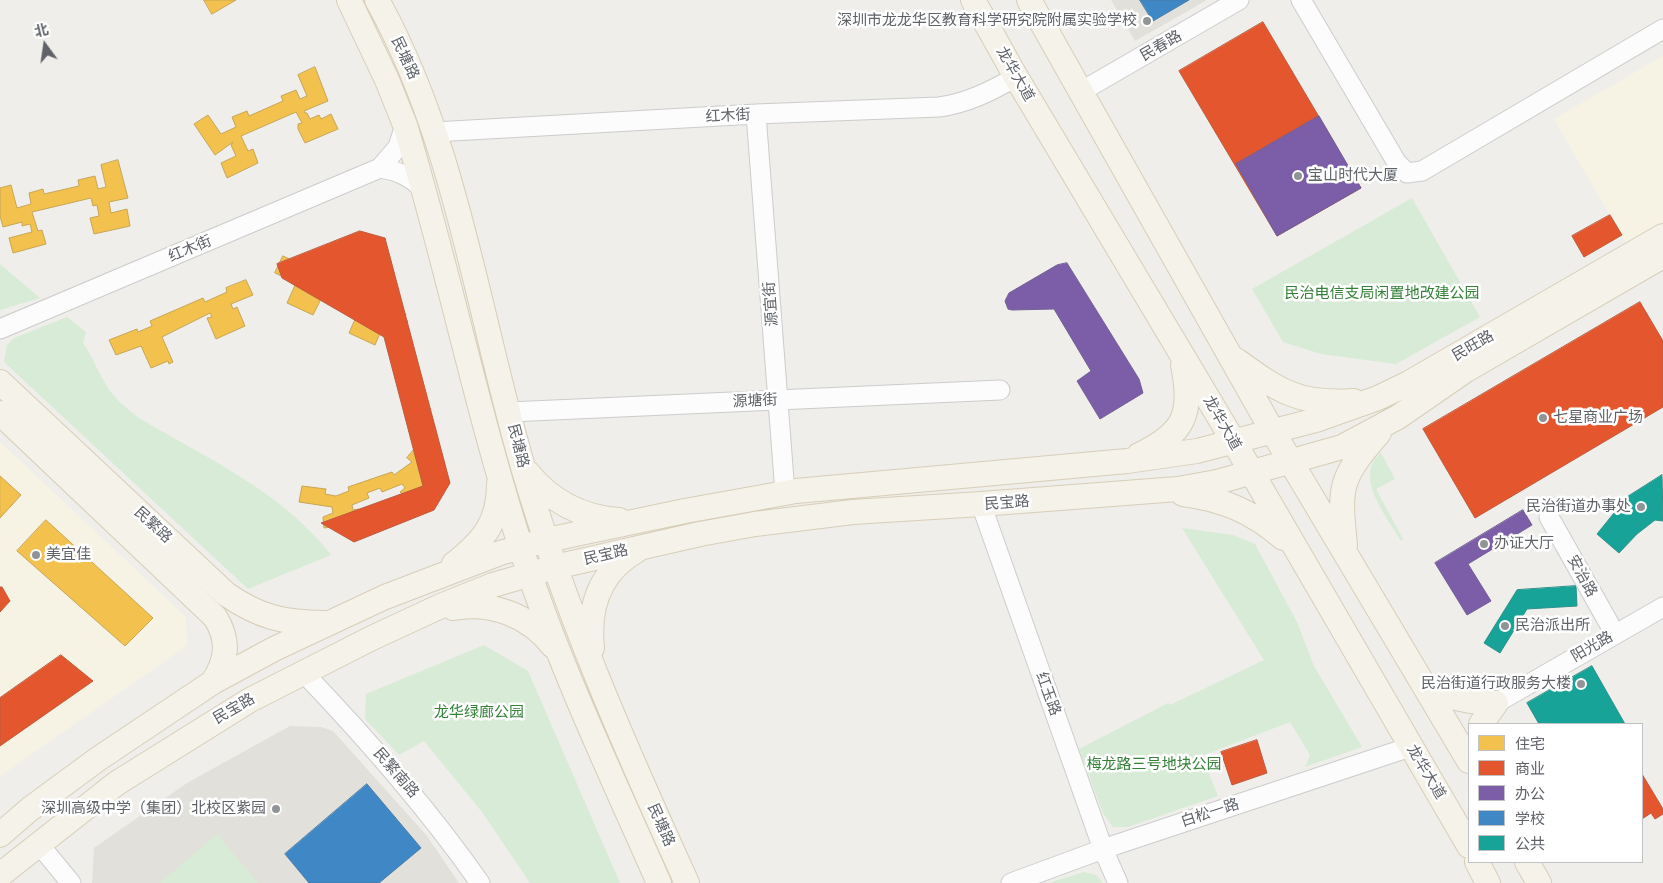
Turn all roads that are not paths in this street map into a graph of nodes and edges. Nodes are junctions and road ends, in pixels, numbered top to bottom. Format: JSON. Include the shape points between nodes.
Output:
{"nodes":[{"id":1,"x":349,"y":0,"type":"edge"},
{"id":2,"x":377,"y":0,"type":"edge"},
{"id":3,"x":973,"y":0,"type":"edge"},
{"id":4,"x":1029,"y":0,"type":"edge"},
{"id":5,"x":1239,"y":0,"type":"edge"},
{"id":6,"x":1301,"y":0,"type":"edge"},
{"id":7,"x":1663,"y":29,"type":"edge"},
{"id":8,"x":1016,"y":77,"type":"junction"},
{"id":9,"x":1082,"y":92,"type":"junction"},
{"id":10,"x":756,"y":114,"type":"junction"},
{"id":11,"x":405,"y":125,"type":"junction"},
{"id":12,"x":434,"y":132,"type":"junction"},
{"id":13,"x":380,"y":168,"type":"junction"},
{"id":14,"x":424,"y":190,"type":"junction"},
{"id":15,"x":1663,"y":236,"type":"edge"},
{"id":16,"x":1663,"y":256,"type":"edge"},
{"id":17,"x":0,"y":329,"type":"edge"},
{"id":18,"x":1181,"y":353,"type":"junction"},
{"id":19,"x":1230,"y":356,"type":"junction"},
{"id":20,"x":0,"y":382,"type":"edge"},
{"id":21,"x":1000,"y":390,"type":"dead end"},
{"id":22,"x":1378,"y":398,"type":"junction"},
{"id":23,"x":778,"y":400,"type":"junction"},
{"id":24,"x":509,"y":412,"type":"junction"},
{"id":25,"x":0,"y":413,"type":"edge"},
{"id":26,"x":1388,"y":422,"type":"junction"},
{"id":27,"x":1273,"y":432,"type":"junction"},
{"id":28,"x":1234,"y":442,"type":"junction"},
{"id":29,"x":1127,"y":461,"type":"junction"},
{"id":30,"x":1290,"y":462,"type":"junction"},
{"id":31,"x":522,"y":466,"type":"junction"},
{"id":32,"x":498,"y":472,"type":"junction"},
{"id":33,"x":1250,"y":472,"type":"junction"},
{"id":34,"x":1159,"y":491,"type":"junction"},
{"id":35,"x":785,"y":493,"type":"junction"},
{"id":36,"x":981,"y":504,"type":"junction"},
{"id":37,"x":1549,"y":517,"type":"dead end"},
{"id":38,"x":636,"y":522,"type":"junction"},
{"id":39,"x":547,"y":540,"type":"junction"},
{"id":40,"x":521,"y":546,"type":"junction"},
{"id":41,"x":645,"y":546,"type":"junction"},
{"id":42,"x":1294,"y":548,"type":"junction"},
{"id":43,"x":1345,"y":553,"type":"junction"},
{"id":44,"x":555,"y":567,"type":"junction"},
{"id":45,"x":530,"y":573,"type":"junction"},
{"id":46,"x":439,"y":575,"type":"junction"},
{"id":47,"x":1663,"y":607,"type":"edge"},
{"id":48,"x":422,"y":615,"type":"junction"},
{"id":49,"x":328,"y":623,"type":"junction"},
{"id":50,"x":1615,"y":634,"type":"junction"},
{"id":51,"x":561,"y":656,"type":"junction"},
{"id":52,"x":303,"y":672,"type":"junction"},
{"id":53,"x":594,"y":672,"type":"junction"},
{"id":54,"x":213,"y":682,"type":"junction"},
{"id":55,"x":1426,"y":688,"type":"junction"},
{"id":56,"x":1496,"y":703,"type":"junction"},
{"id":57,"x":1482,"y":723,"type":"edge"},
{"id":58,"x":1410,"y":747,"type":"junction"},
{"id":59,"x":1468,"y":759,"type":"edge"},
{"id":60,"x":0,"y":834,"type":"edge"},
{"id":61,"x":38,"y":844,"type":"junction"},
{"id":62,"x":1468,"y":844,"type":"edge"},
{"id":63,"x":1103,"y":849,"type":"junction"},
{"id":64,"x":1478,"y":863,"type":"edge"},
{"id":65,"x":1528,"y":863,"type":"edge"},
{"id":66,"x":0,"y":875,"type":"edge"},
{"id":67,"x":71,"y":883,"type":"edge"},
{"id":68,"x":480,"y":883,"type":"edge"},
{"id":69,"x":658,"y":883,"type":"edge"},
{"id":70,"x":687,"y":883,"type":"edge"},
{"id":71,"x":1011,"y":883,"type":"edge"},
{"id":72,"x":1118,"y":883,"type":"edge"},
{"id":73,"x":1488,"y":883,"type":"edge"},
{"id":74,"x":1539,"y":883,"type":"edge"}],
"edges":[{"from":1,"to":11,"type":"main road","name":"民塘路"},
{"from":2,"to":12,"type":"main road","name":"民塘路","via":[[410,67]]},
{"from":3,"to":8,"type":"main road","name":"龙华大道"},
{"from":4,"to":9,"type":"main road"},
{"from":5,"to":9,"type":"street","name":"民春路"},
{"from":6,"to":7,"type":"street","via":[[1397,163],[1407,173],[1422,171]]},
{"from":8,"to":10,"type":"street","name":"红木街","via":[[959,104]]},
{"from":8,"to":18,"type":"main road","name":"龙华大道"},
{"from":9,"to":19,"type":"main road"},
{"from":10,"to":12,"type":"street","name":"红木街"},
{"from":10,"to":23,"type":"street","name":"源宜街"},
{"from":11,"to":13,"type":"street","name":"红木街","via":[[398,147]]},
{"from":11,"to":14,"type":"main road","name":"民塘路"},
{"from":12,"to":24,"type":"main road","name":"民塘路"},
{"from":13,"to":14,"type":"street","via":[[403,174]]},
{"from":13,"to":17,"type":"street","name":"红木街"},
{"from":14,"to":32,"type":"main road","name":"民塘路"},
{"from":15,"to":22,"type":"main road","name":"民旺路"},
{"from":16,"to":26,"type":"main road","name":"民旺路","via":[[1466,370]]},
{"from":18,"to":28,"type":"main road","name":"龙华大道"},
{"from":18,"to":29,"type":"main road","via":[[1187,393],[1183,417],[1172,436],[1161,445]]},
{"from":19,"to":22,"type":"main road","via":[[1274,387],[1295,397],[1322,401]]},
{"from":19,"to":27,"type":"main road"},
{"from":20,"to":49,"type":"main road","name":"民繁路","via":[[226,594],[258,614],[272,618]]},
{"from":21,"to":23,"type":"street","name":"源塘街"},
{"from":22,"to":27,"type":"main road","name":"民旺路"},
{"from":23,"to":24,"type":"street","name":"源塘街"},
{"from":23,"to":35,"type":"street","name":"源宜街"},
{"from":24,"to":31,"type":"main road","name":"民塘路"},
{"from":25,"to":54,"type":"main road","name":"民繁路","via":[[215,617],[226,647],[222,665]]},
{"from":26,"to":30,"type":"main road","name":"民旺路","via":[[1342,447]]},
{"from":26,"to":43,"type":"main road","via":[[1359,455],[1344,479],[1341,511]]},
{"from":27,"to":28,"type":"main road","name":"民宝路"},
{"from":27,"to":30,"type":"main road"},
{"from":28,"to":29,"type":"main road","name":"民宝路"},
{"from":28,"to":33,"type":"main road","name":"龙华大道"},
{"from":29,"to":35,"type":"main road","name":"民宝路"},
{"from":30,"to":33,"type":"main road","name":"民宝路"},
{"from":30,"to":43,"type":"main road"},
{"from":31,"to":38,"type":"main road","via":[[551,498],[572,509],[608,520]]},
{"from":31,"to":39,"type":"main road","name":"民塘路"},
{"from":32,"to":40,"type":"main road","name":"民塘路"},
{"from":32,"to":46,"type":"main road","via":[[497,510],[489,529]]},
{"from":33,"to":34,"type":"main road","name":"民宝路","via":[[1216,482]]},
{"from":33,"to":42,"type":"main road","name":"龙华大道"},
{"from":34,"to":36,"type":"main road","name":"民宝路"},
{"from":34,"to":42,"type":"main road","via":[[1227,503],[1257,518]]},
{"from":35,"to":38,"type":"main road","name":"民宝路"},
{"from":36,"to":41,"type":"main road","name":"民宝路","via":[[804,517]]},
{"from":36,"to":63,"type":"street","name":"红玉路"},
{"from":37,"to":50,"type":"street","name":"安治路"},
{"from":38,"to":39,"type":"main road","name":"民宝路"},
{"from":39,"to":40,"type":"main road","name":"民宝路"},
{"from":39,"to":44,"type":"main road","name":"民塘路"},
{"from":40,"to":45,"type":"main road","name":"民塘路"},
{"from":40,"to":46,"type":"main road","name":"民宝路"},
{"from":41,"to":44,"type":"main road","name":"民宝路"},
{"from":41,"to":53,"type":"main road","via":[[620,561],[602,583],[596,597],[591,617]]},
{"from":42,"to":58,"type":"main road","name":"龙华大道"},
{"from":43,"to":55,"type":"main road"},
{"from":44,"to":45,"type":"main road","name":"民宝路"},
{"from":44,"to":53,"type":"main road","name":"民塘路"},
{"from":45,"to":48,"type":"main road","name":"民宝路"},
{"from":45,"to":51,"type":"main road","name":"民塘路"},
{"from":46,"to":49,"type":"main road","name":"民宝路"},
{"from":47,"to":50,"type":"street","name":"阳光路"},
{"from":48,"to":51,"type":"main road","via":[[469,605],[500,608],[536,628]]},
{"from":48,"to":52,"type":"main road","name":"民宝路"},
{"from":49,"to":54,"type":"main road","name":"民宝路"},
{"from":50,"to":56,"type":"street","name":"阳光路"},
{"from":51,"to":69,"type":"main road","name":"民塘路"},
{"from":52,"to":61,"type":"main road","name":"民宝路","via":[[182,741],[118,783]]},
{"from":52,"to":68,"type":"street","name":"民繁南路","via":[[420,800]]},
{"from":53,"to":70,"type":"main road","name":"民塘路"},
{"from":54,"to":60,"type":"main road","name":"民宝路","via":[[98,758]]},
{"from":55,"to":56,"type":"main road","via":[[1470,702]]},
{"from":55,"to":59,"type":"main road"},
{"from":56,"to":57,"type":"main road"},
{"from":58,"to":62,"type":"main road","name":"龙华大道"},
{"from":58,"to":63,"type":"street","name":"白松一路"},
{"from":61,"to":66,"type":"main road","name":"民宝路"},
{"from":61,"to":67,"type":"street"},
{"from":63,"to":71,"type":"street","name":"白松一路"},
{"from":63,"to":72,"type":"street","name":"红玉路"},
{"from":64,"to":73,"type":"main road"},
{"from":65,"to":74,"type":"main road"}]}
